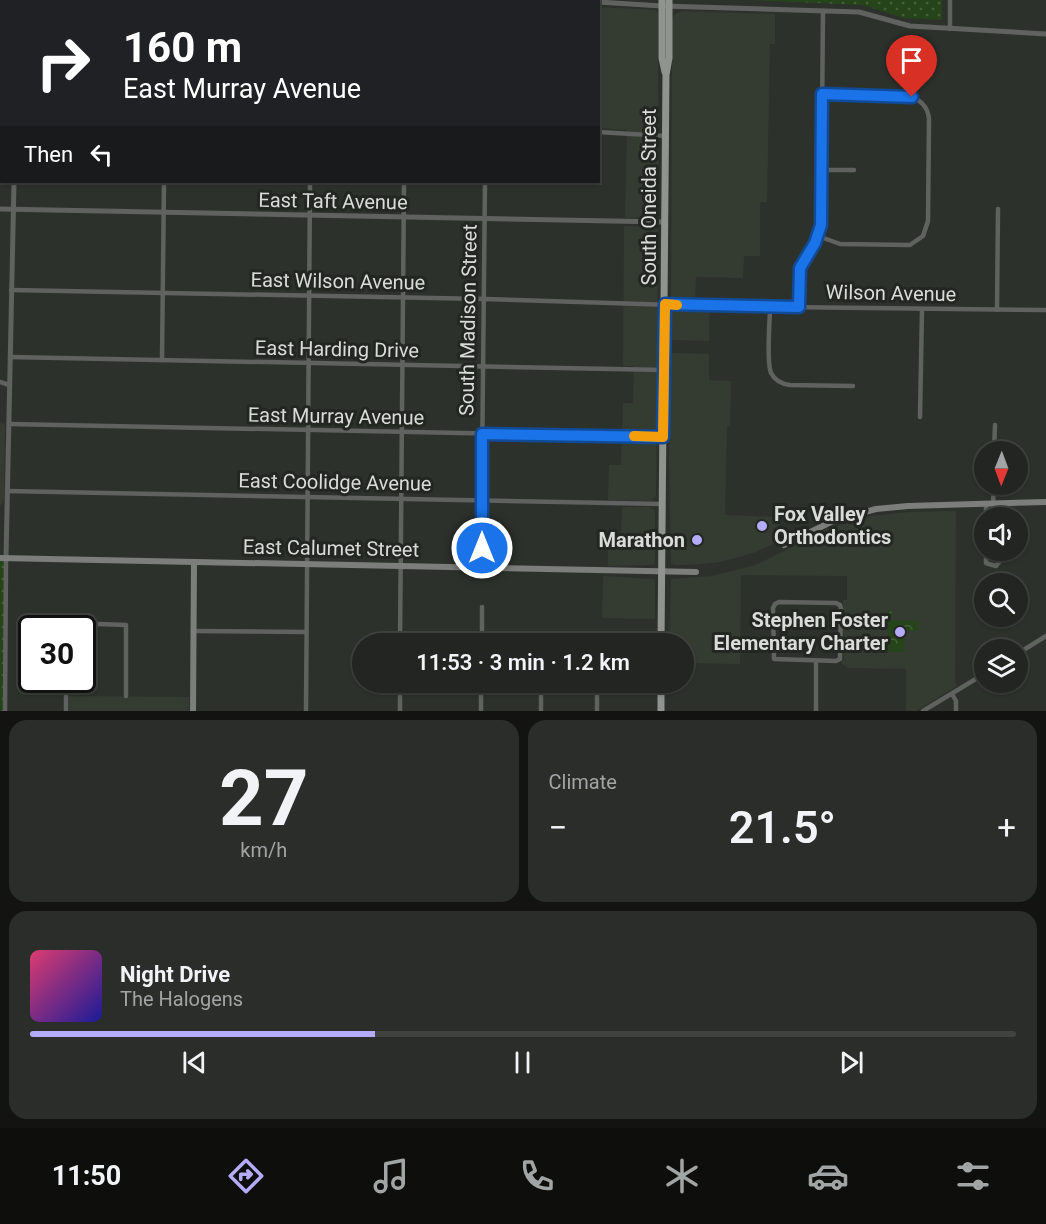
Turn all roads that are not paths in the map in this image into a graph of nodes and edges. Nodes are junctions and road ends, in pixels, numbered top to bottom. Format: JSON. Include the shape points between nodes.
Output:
{"nodes":[{"id":1,"x":950,"y":0,"type":"edge"},
{"id":2,"x":600,"y":2,"type":"edge"},
{"id":3,"x":665,"y":4,"type":"edge"},
{"id":4,"x":823,"y":11,"type":"junction"},
{"id":5,"x":950,"y":29,"type":"junction"},
{"id":6,"x":1046,"y":34,"type":"edge"},
{"id":7,"x":822,"y":94,"type":"junction"},
{"id":8,"x":600,"y":132,"type":"edge"},
{"id":9,"x":666,"y":136,"type":"junction"},
{"id":10,"x":820,"y":170,"type":"junction"},
{"id":11,"x":854,"y":170,"type":"dead end"},
{"id":12,"x":14,"y":183,"type":"edge"},
{"id":13,"x":164,"y":183,"type":"edge"},
{"id":14,"x":310,"y":183,"type":"edge"},
{"id":15,"x":404,"y":183,"type":"edge"},
{"id":16,"x":485,"y":183,"type":"edge"},
{"id":17,"x":0,"y":209,"type":"edge"},
{"id":18,"x":998,"y":209,"type":"dead end"},
{"id":19,"x":13,"y":210,"type":"junction"},
{"id":20,"x":164,"y":212,"type":"junction"},
{"id":21,"x":310,"y":216,"type":"junction"},
{"id":22,"x":404,"y":218,"type":"junction"},
{"id":23,"x":484,"y":219,"type":"junction"},
{"id":24,"x":665,"y":222,"type":"junction"},
{"id":25,"x":818,"y":236,"type":"junction"},
{"id":26,"x":11,"y":290,"type":"junction"},
{"id":27,"x":163,"y":293,"type":"junction"},
{"id":28,"x":309,"y":296,"type":"junction"},
{"id":29,"x":403,"y":298,"type":"junction"},
{"id":30,"x":484,"y":299,"type":"junction"},
{"id":31,"x":665,"y":304,"type":"junction"},
{"id":32,"x":770,"y":307,"type":"junction"},
{"id":33,"x":799,"y":307,"type":"junction"},
{"id":34,"x":922,"y":309,"type":"junction"},
{"id":35,"x":997,"y":310,"type":"junction"},
{"id":36,"x":1046,"y":310,"type":"edge"},
{"id":37,"x":10,"y":357,"type":"junction"},
{"id":38,"x":162,"y":360,"type":"junction"},
{"id":39,"x":309,"y":363,"type":"junction"},
{"id":40,"x":402,"y":365,"type":"junction"},
{"id":41,"x":483,"y":366,"type":"junction"},
{"id":42,"x":664,"y":370,"type":"junction"},
{"id":43,"x":0,"y":382,"type":"edge"},
{"id":44,"x":9,"y":385,"type":"junction"},
{"id":45,"x":853,"y":386,"type":"dead end"},
{"id":46,"x":920,"y":417,"type":"dead end"},
{"id":47,"x":9,"y":424,"type":"junction"},
{"id":48,"x":995,"y":425,"type":"dead end"},
{"id":49,"x":308,"y":430,"type":"junction"},
{"id":50,"x":402,"y":432,"type":"junction"},
{"id":51,"x":482,"y":434,"type":"junction"},
{"id":52,"x":663,"y":437,"type":"junction"},
{"id":53,"x":994,"y":441,"type":"edge"},
{"id":54,"x":7,"y":491,"type":"junction"},
{"id":55,"x":992,"y":495,"type":"edge"},
{"id":56,"x":307,"y":497,"type":"junction"},
{"id":57,"x":401,"y":499,"type":"junction"},
{"id":58,"x":482,"y":500,"type":"junction"},
{"id":59,"x":1046,"y":502,"type":"edge"},
{"id":60,"x":990,"y":503,"type":"junction"},
{"id":61,"x":1001,"y":503,"type":"junction"},
{"id":62,"x":663,"y":504,"type":"junction"},
{"id":63,"x":989,"y":507,"type":"edge"},
{"id":64,"x":1001,"y":507,"type":"edge"},
{"id":65,"x":784,"y":545,"type":"dead end"},
{"id":66,"x":3,"y":558,"type":"edge"},
{"id":67,"x":986,"y":561,"type":"edge"},
{"id":68,"x":1000,"y":561,"type":"edge"},
{"id":69,"x":194,"y":562,"type":"junction"},
{"id":70,"x":307,"y":564,"type":"junction"},
{"id":71,"x":401,"y":566,"type":"junction"},
{"id":72,"x":482,"y":567,"type":"junction"},
{"id":73,"x":662,"y":572,"type":"junction"},
{"id":74,"x":696,"y":572,"type":"dead end"},
{"id":75,"x":482,"y":607,"type":"dead end"},
{"id":76,"x":96,"y":624,"type":"edge"},
{"id":77,"x":193,"y":631,"type":"junction"},
{"id":78,"x":306,"y":632,"type":"junction"},
{"id":79,"x":400,"y":633,"type":"edge"},
{"id":80,"x":482,"y":633,"type":"edge"},
{"id":81,"x":662,"y":633,"type":"edge"},
{"id":82,"x":1046,"y":636,"type":"edge"},
{"id":83,"x":1028,"y":647,"type":"edge"},
{"id":84,"x":816,"y":661,"type":"junction"},
{"id":85,"x":974,"y":680,"type":"edge"},
{"id":86,"x":66,"y":693,"type":"edge"},
{"id":87,"x":400,"y":693,"type":"edge"},
{"id":88,"x":482,"y":693,"type":"edge"},
{"id":89,"x":541,"y":693,"type":"edge"},
{"id":90,"x":597,"y":693,"type":"edge"},
{"id":91,"x":661,"y":693,"type":"edge"},
{"id":92,"x":952,"y":694,"type":"junction"},
{"id":93,"x":126,"y":696,"type":"dead end"},
{"id":94,"x":5,"y":711,"type":"edge"},
{"id":95,"x":66,"y":711,"type":"edge"},
{"id":96,"x":193,"y":711,"type":"edge"},
{"id":97,"x":306,"y":711,"type":"edge"},
{"id":98,"x":400,"y":711,"type":"edge"},
{"id":99,"x":481,"y":711,"type":"edge"},
{"id":100,"x":541,"y":711,"type":"edge"},
{"id":101,"x":597,"y":711,"type":"edge"},
{"id":102,"x":661,"y":711,"type":"edge"},
{"id":103,"x":816,"y":711,"type":"edge"},
{"id":104,"x":923,"y":711,"type":"edge"},
{"id":105,"x":956,"y":711,"type":"edge"}],
"edges":[{"from":1,"to":5,"type":"street"},
{"from":2,"to":3,"type":"street"},
{"from":3,"to":4,"type":"street"},
{"from":3,"to":9,"type":"main road","name":"South Oneida Street","via":[[669,58]]},
{"from":4,"to":5,"type":"street","via":[[859,12],[903,25]]},
{"from":4,"to":7,"type":"street"},
{"from":5,"to":6,"type":"street"},
{"from":7,"to":10,"type":"street"},
{"from":7,"to":25,"type":"street","via":[[908,96],[923,104],[929,119],[928,221],[923,236],[910,245],[840,244]]},
{"from":8,"to":9,"type":"street"},
{"from":9,"to":24,"type":"main road","name":"South Oneida Street"},
{"from":10,"to":11,"type":"street"},
{"from":10,"to":25,"type":"street"},
{"from":12,"to":19,"type":"street"},
{"from":13,"to":20,"type":"street"},
{"from":14,"to":21,"type":"street"},
{"from":15,"to":22,"type":"street"},
{"from":16,"to":23,"type":"street","name":"South Madison Street"},
{"from":17,"to":19,"type":"street","name":"East Taft Avenue"},
{"from":18,"to":35,"type":"street"},
{"from":19,"to":20,"type":"street","name":"East Taft Avenue"},
{"from":19,"to":26,"type":"street"},
{"from":20,"to":21,"type":"street","name":"East Taft Avenue"},
{"from":20,"to":27,"type":"street"},
{"from":21,"to":22,"type":"street","name":"East Taft Avenue"},
{"from":21,"to":28,"type":"street"},
{"from":22,"to":23,"type":"street","name":"East Taft Avenue"},
{"from":22,"to":29,"type":"street"},
{"from":23,"to":24,"type":"street","name":"East Taft Avenue"},
{"from":23,"to":30,"type":"street","name":"South Madison Street"},
{"from":24,"to":31,"type":"main road","name":"South Oneida Street"},
{"from":25,"to":33,"type":"street","via":[[800,268]]},
{"from":26,"to":27,"type":"street","name":"East Wilson Avenue"},
{"from":26,"to":37,"type":"street"},
{"from":27,"to":28,"type":"street","name":"East Wilson Avenue"},
{"from":27,"to":38,"type":"street"},
{"from":28,"to":29,"type":"street","name":"East Wilson Avenue"},
{"from":28,"to":39,"type":"street"},
{"from":29,"to":30,"type":"street","name":"East Wilson Avenue"},
{"from":29,"to":40,"type":"street"},
{"from":30,"to":31,"type":"street","name":"East Wilson Avenue"},
{"from":30,"to":41,"type":"street","name":"South Madison Street"},
{"from":31,"to":32,"type":"street","name":"Wilson Avenue"},
{"from":31,"to":42,"type":"main road","name":"South Oneida Street"},
{"from":32,"to":33,"type":"street","name":"Wilson Avenue"},
{"from":32,"to":45,"type":"street","via":[[769,365],[775,378],[790,385]]},
{"from":33,"to":34,"type":"street","name":"Wilson Avenue"},
{"from":34,"to":35,"type":"street","name":"Wilson Avenue"},
{"from":34,"to":46,"type":"street"},
{"from":35,"to":36,"type":"street","name":"Wilson Avenue"},
{"from":37,"to":38,"type":"street","name":"East Harding Drive"},
{"from":37,"to":44,"type":"street"},
{"from":38,"to":39,"type":"street","name":"East Harding Drive"},
{"from":39,"to":40,"type":"street","name":"East Harding Drive"},
{"from":39,"to":49,"type":"street"},
{"from":40,"to":41,"type":"street","name":"East Harding Drive"},
{"from":40,"to":50,"type":"street"},
{"from":41,"to":42,"type":"street","name":"East Harding Drive"},
{"from":41,"to":51,"type":"street","name":"South Madison Street"},
{"from":42,"to":52,"type":"main road","name":"South Oneida Street"},
{"from":43,"to":44,"type":"street"},
{"from":44,"to":47,"type":"street"},
{"from":47,"to":49,"type":"street","name":"East Murray Avenue"},
{"from":47,"to":54,"type":"street"},
{"from":48,"to":53,"type":"street"},
{"from":49,"to":50,"type":"street","name":"East Murray Avenue"},
{"from":49,"to":56,"type":"street"},
{"from":50,"to":51,"type":"street","name":"East Murray Avenue"},
{"from":50,"to":57,"type":"street"},
{"from":51,"to":52,"type":"street","name":"East Murray Avenue"},
{"from":51,"to":58,"type":"street","name":"South Madison Street"},
{"from":52,"to":62,"type":"main road","name":"South Oneida Street"},
{"from":54,"to":56,"type":"street","name":"East Coolidge Avenue"},
{"from":54,"to":66,"type":"street"},
{"from":55,"to":60,"type":"street"},
{"from":56,"to":57,"type":"street","name":"East Coolidge Avenue"},
{"from":56,"to":70,"type":"street"},
{"from":57,"to":58,"type":"street","name":"East Coolidge Avenue"},
{"from":57,"to":71,"type":"street"},
{"from":58,"to":62,"type":"street","name":"East Coolidge Avenue"},
{"from":58,"to":72,"type":"street","name":"South Madison Street"},
{"from":59,"to":61,"type":"main road"},
{"from":60,"to":61,"type":"main road"},
{"from":60,"to":63,"type":"street"},
{"from":60,"to":65,"type":"main road","via":[[867,511],[835,520]]},
{"from":61,"to":64,"type":"street"},
{"from":62,"to":73,"type":"main road","name":"South Oneida Street"},
{"from":66,"to":69,"type":"main road","name":"East Calumet Street"},
{"from":66,"to":94,"type":"street"},
{"from":67,"to":68,"type":"street","via":[[996,566]]},
{"from":69,"to":70,"type":"main road","name":"East Calumet Street"},
{"from":69,"to":77,"type":"main road"},
{"from":70,"to":71,"type":"main road","name":"East Calumet Street"},
{"from":70,"to":78,"type":"street"},
{"from":71,"to":72,"type":"main road","name":"East Calumet Street"},
{"from":71,"to":79,"type":"street"},
{"from":72,"to":73,"type":"main road","name":"East Calumet Street"},
{"from":73,"to":74,"type":"main road","name":"East Calumet Street"},
{"from":73,"to":81,"type":"main road","name":"South Oneida Street"},
{"from":75,"to":80,"type":"street"},
{"from":76,"to":93,"type":"street","via":[[126,625]]},
{"from":77,"to":78,"type":"street"},
{"from":77,"to":96,"type":"main road"},
{"from":78,"to":97,"type":"street"},
{"from":82,"to":83,"type":"street"},
{"from":84,"to":84,"type":"street","via":[[774,659],[775,604],[840,605],[841,657],[836,661]]},
{"from":84,"to":103,"type":"street"},
{"from":85,"to":92,"type":"street"},
{"from":86,"to":95,"type":"street"},
{"from":87,"to":98,"type":"street"},
{"from":88,"to":99,"type":"street"},
{"from":89,"to":100,"type":"street"},
{"from":90,"to":101,"type":"street"},
{"from":91,"to":102,"type":"main road"},
{"from":92,"to":104,"type":"street"},
{"from":92,"to":105,"type":"street"}]}
